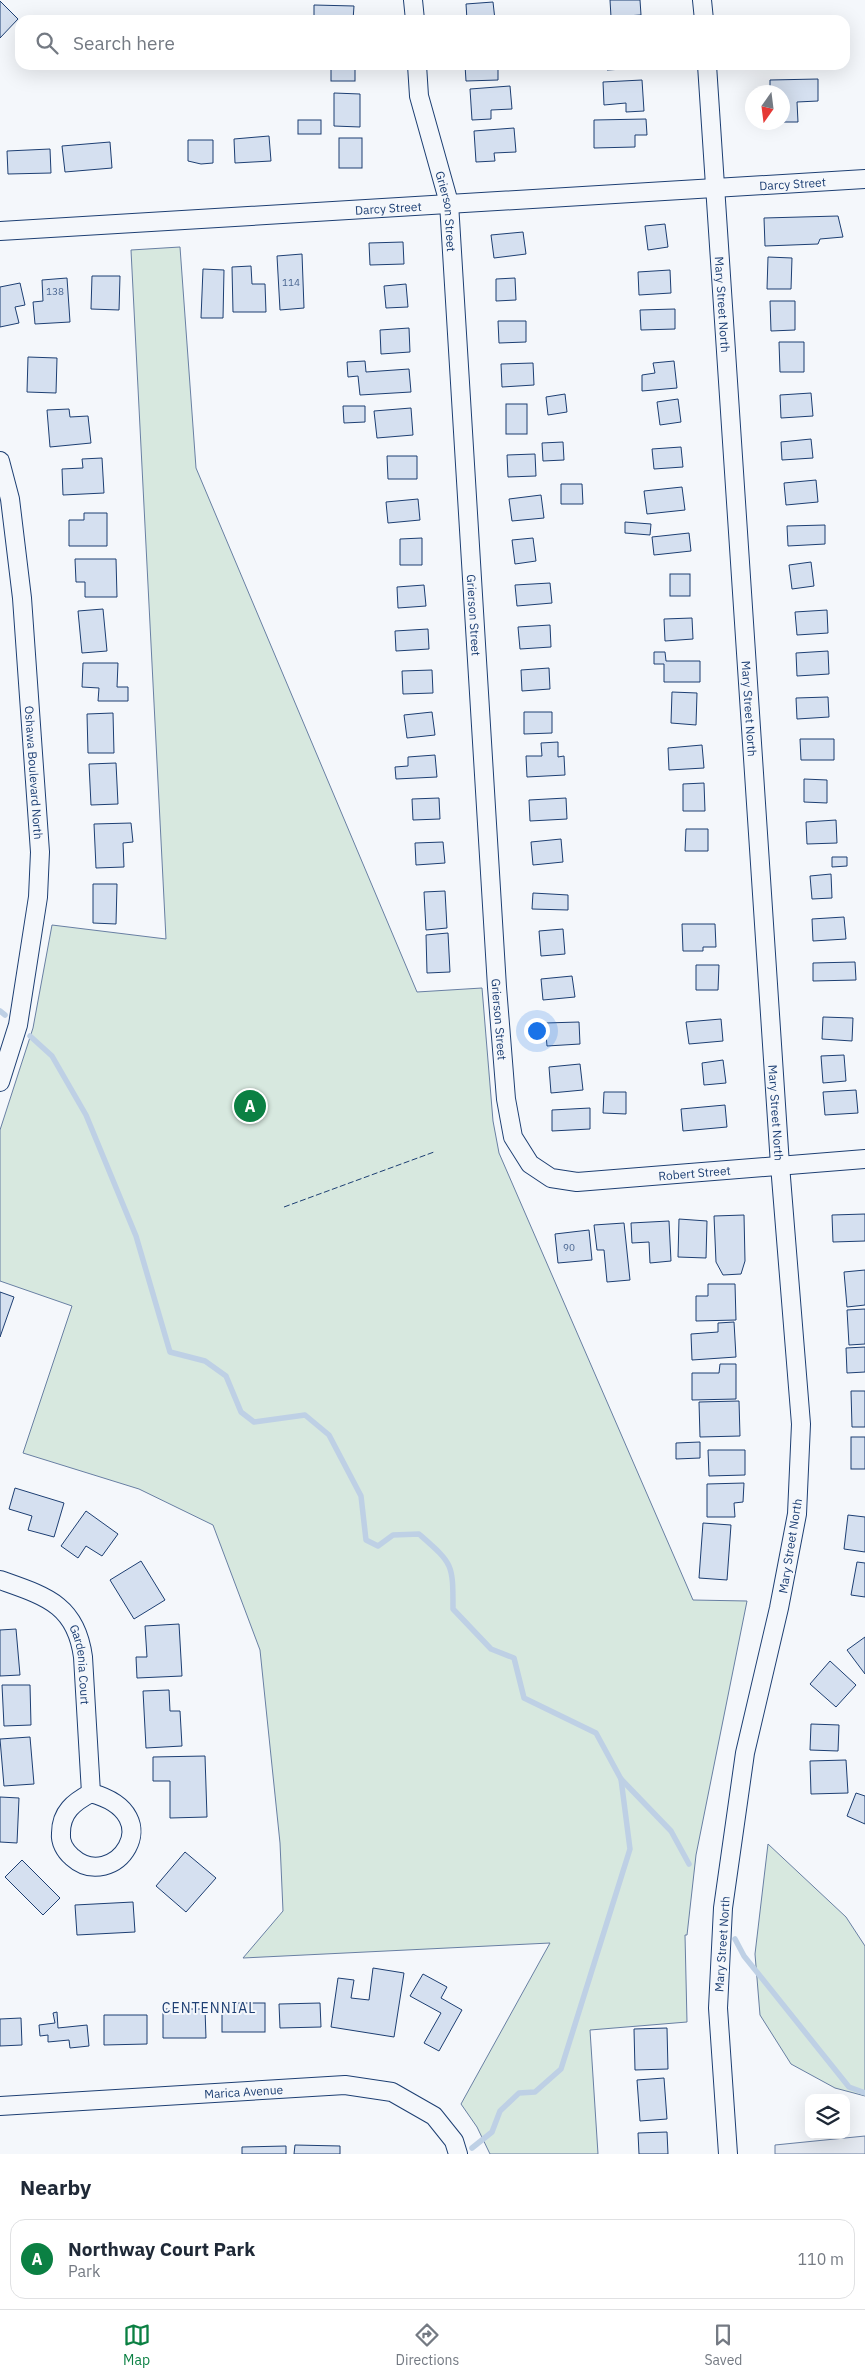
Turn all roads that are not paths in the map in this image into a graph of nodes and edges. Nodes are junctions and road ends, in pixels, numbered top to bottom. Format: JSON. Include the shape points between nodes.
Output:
{"nodes":[{"id":1,"x":413,"y":0,"type":"edge"},
{"id":2,"x":702,"y":0,"type":"edge"},
{"id":3,"x":414,"y":15,"type":"edge"},
{"id":4,"x":704,"y":15,"type":"edge"},
{"id":5,"x":417,"y":70,"type":"edge"},
{"id":6,"x":707,"y":70,"type":"edge"},
{"id":7,"x":865,"y":179,"type":"edge"},
{"id":8,"x":716,"y":188,"type":"junction"},
{"id":9,"x":449,"y":203,"type":"junction"},
{"id":10,"x":0,"y":231,"type":"edge"},
{"id":11,"x":0,"y":461,"type":"edge"},
{"id":12,"x":0,"y":1082,"type":"edge"},
{"id":13,"x":865,"y":1159,"type":"edge"},
{"id":14,"x":530,"y":1164,"type":"joint"},
{"id":15,"x":780,"y":1165,"type":"junction"},
{"id":16,"x":0,"y":1580,"type":"edge"},
{"id":17,"x":91,"y":1793,"type":"junction"},
{"id":18,"x":0,"y":2106,"type":"edge"},
{"id":19,"x":458,"y":2154,"type":"edge"},
{"id":20,"x":728,"y":2154,"type":"edge"}],
"edges":[{"from":1,"to":3,"type":"street"},
{"from":2,"to":4,"type":"street"},
{"from":5,"to":9,"type":"street","name":"Grierson Street","via":[[419,96]]},
{"from":6,"to":8,"type":"street","name":"Mary Street North"},
{"from":7,"to":8,"type":"street","name":"Darcy Street"},
{"from":8,"to":9,"type":"street","name":"Darcy Street"},
{"from":8,"to":15,"type":"street","name":"Mary Street North"},
{"from":9,"to":10,"type":"street","name":"Darcy Street"},
{"from":9,"to":14,"type":"street","name":"Grierson Street","via":[[506,1099],[513,1137]]},
{"from":11,"to":12,"type":"street","name":"Oshawa Boulevard North","via":[[10,499],[22,598],[40,852],[38,897],[18,1025]]},
{"from":13,"to":15,"type":"street","name":"Robert Street"},
{"from":14,"to":15,"type":"street","name":"Robert Street","via":[[551,1178],[577,1182]]},
{"from":15,"to":20,"type":"street","name":"Mary Street North","via":[[802,1424],[797,1514],[745,1754],[723,1908],[718,2008]]},
{"from":16,"to":17,"type":"street","name":"Gardenia Court","via":[[50,1599],[69,1615],[76,1628],[83,1657]]},
{"from":17,"to":17,"type":"street","via":[[65,1812],[60,1836],[69,1855],[78,1862],[98,1867],[115,1861],[124,1852],[131,1839],[131,1826],[121,1806]]},
{"from":18,"to":19,"type":"street","name":"Marica Avenue","via":[[345,2085],[392,2092],[434,2116],[454,2141]]}]}
